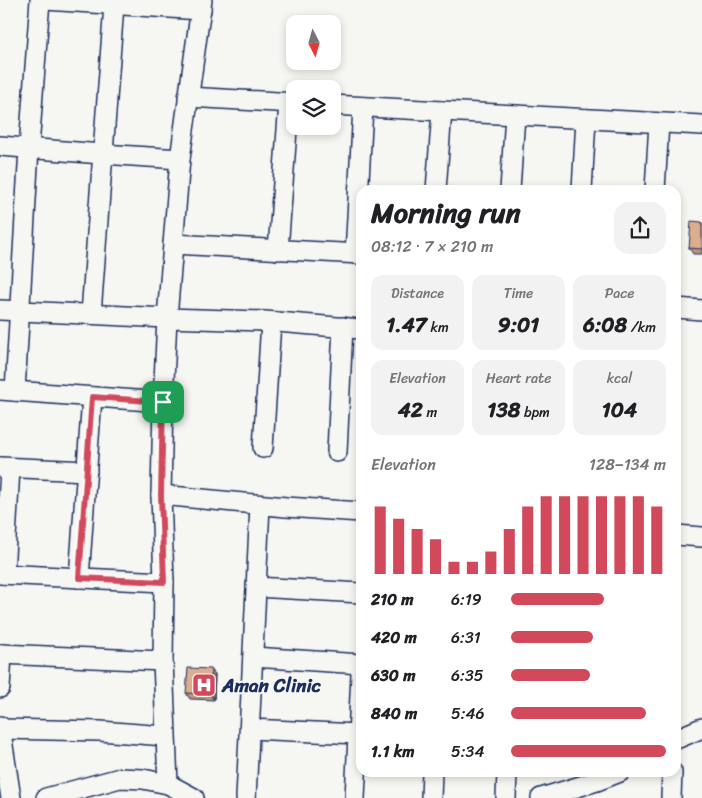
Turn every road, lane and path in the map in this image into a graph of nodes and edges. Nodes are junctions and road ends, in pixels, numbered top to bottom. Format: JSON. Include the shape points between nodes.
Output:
{"nodes":[{"id":1,"x":40,"y":0,"type":"edge"},
{"id":2,"x":45,"y":0,"type":"edge"},
{"id":3,"x":114,"y":5,"type":"junction"},
{"id":4,"x":201,"y":5,"type":"edge"},
{"id":5,"x":188,"y":97,"type":"junction"},
{"id":6,"x":286,"y":103,"type":"edge"},
{"id":7,"x":341,"y":106,"type":"edge"},
{"id":8,"x":363,"y":107,"type":"junction"},
{"id":9,"x":442,"y":111,"type":"junction"},
{"id":10,"x":515,"y":115,"type":"junction"},
{"id":11,"x":586,"y":119,"type":"junction"},
{"id":12,"x":659,"y":123,"type":"junction"},
{"id":13,"x":702,"y":125,"type":"edge"},
{"id":14,"x":289,"y":135,"type":"edge"},
{"id":15,"x":0,"y":146,"type":"edge"},
{"id":16,"x":29,"y":148,"type":"junction"},
{"id":17,"x":102,"y":154,"type":"junction"},
{"id":18,"x":180,"y":159,"type":"junction"},
{"id":19,"x":360,"y":185,"type":"edge"},
{"id":20,"x":436,"y":185,"type":"edge"},
{"id":21,"x":510,"y":185,"type":"edge"},
{"id":22,"x":582,"y":185,"type":"edge"},
{"id":23,"x":655,"y":185,"type":"edge"},
{"id":24,"x":173,"y":244,"type":"junction"},
{"id":25,"x":278,"y":250,"type":"junction"},
{"id":26,"x":356,"y":254,"type":"edge"},
{"id":27,"x":681,"y":308,"type":"edge"},
{"id":28,"x":0,"y":310,"type":"edge"},
{"id":29,"x":702,"y":310,"type":"edge"},
{"id":30,"x":19,"y":311,"type":"junction"},
{"id":31,"x":91,"y":314,"type":"junction"},
{"id":32,"x":167,"y":318,"type":"junction"},
{"id":33,"x":271,"y":322,"type":"junction"},
{"id":34,"x":352,"y":328,"type":"edge"},
{"id":35,"x":7,"y":391,"type":"edge"},
{"id":36,"x":92,"y":397,"type":"junction"},
{"id":37,"x":163,"y":402,"type":"junction"},
{"id":38,"x":263,"y":448,"type":"dead end"},
{"id":39,"x":337,"y":452,"type":"dead end"},
{"id":40,"x":5,"y":468,"type":"edge"},
{"id":41,"x":87,"y":471,"type":"junction"},
{"id":42,"x":161,"y":495,"type":"junction"},
{"id":43,"x":260,"y":505,"type":"junction"},
{"id":44,"x":356,"y":512,"type":"edge"},
{"id":45,"x":681,"y":536,"type":"edge"},
{"id":46,"x":702,"y":538,"type":"edge"},
{"id":47,"x":2,"y":574,"type":"edge"},
{"id":48,"x":79,"y":578,"type":"junction"},
{"id":49,"x":164,"y":582,"type":"junction"},
{"id":50,"x":256,"y":587,"type":"junction"},
{"id":51,"x":356,"y":594,"type":"edge"},
{"id":52,"x":1,"y":654,"type":"edge"},
{"id":53,"x":253,"y":657,"type":"junction"},
{"id":54,"x":163,"y":661,"type":"junction"},
{"id":55,"x":356,"y":664,"type":"edge"},
{"id":56,"x":0,"y":688,"type":"edge"},
{"id":57,"x":0,"y":728,"type":"edge"},
{"id":58,"x":702,"y":728,"type":"edge"},
{"id":59,"x":250,"y":729,"type":"junction"},
{"id":60,"x":356,"y":734,"type":"edge"},
{"id":61,"x":165,"y":736,"type":"junction"},
{"id":62,"x":681,"y":737,"type":"edge"},
{"id":63,"x":356,"y":777,"type":"edge"},
{"id":64,"x":432,"y":777,"type":"edge"},
{"id":65,"x":507,"y":777,"type":"edge"},
{"id":66,"x":614,"y":777,"type":"edge"},
{"id":67,"x":672,"y":777,"type":"edge"},
{"id":68,"x":168,"y":784,"type":"junction"},
{"id":69,"x":597,"y":790,"type":"edge"},
{"id":70,"x":98,"y":791,"type":"edge"},
{"id":71,"x":10,"y":798,"type":"edge"},
{"id":72,"x":46,"y":798,"type":"edge"},
{"id":73,"x":194,"y":798,"type":"edge"},
{"id":74,"x":246,"y":798,"type":"edge"},
{"id":75,"x":355,"y":798,"type":"edge"},
{"id":76,"x":431,"y":798,"type":"edge"},
{"id":77,"x":506,"y":798,"type":"edge"},
{"id":78,"x":541,"y":798,"type":"edge"},
{"id":79,"x":671,"y":798,"type":"edge"}],
"edges":[{"from":1,"to":16,"type":"street"},
{"from":2,"to":3,"type":"street"},
{"from":3,"to":4,"type":"street"},
{"from":3,"to":17,"type":"street"},
{"from":4,"to":5,"type":"street"},
{"from":5,"to":6,"type":"street"},
{"from":5,"to":18,"type":"street"},
{"from":7,"to":8,"type":"street"},
{"from":8,"to":9,"type":"street"},
{"from":8,"to":19,"type":"street"},
{"from":9,"to":10,"type":"street"},
{"from":9,"to":20,"type":"street"},
{"from":10,"to":11,"type":"street"},
{"from":10,"to":21,"type":"street"},
{"from":11,"to":12,"type":"street"},
{"from":11,"to":22,"type":"street"},
{"from":12,"to":13,"type":"street"},
{"from":12,"to":23,"type":"street"},
{"from":14,"to":25,"type":"street"},
{"from":15,"to":16,"type":"street"},
{"from":16,"to":17,"type":"street"},
{"from":16,"to":30,"type":"street"},
{"from":17,"to":18,"type":"street"},
{"from":17,"to":31,"type":"street"},
{"from":18,"to":24,"type":"street"},
{"from":24,"to":25,"type":"street"},
{"from":24,"to":32,"type":"street"},
{"from":25,"to":26,"type":"street"},
{"from":27,"to":29,"type":"street"},
{"from":28,"to":30,"type":"street"},
{"from":30,"to":31,"type":"street"},
{"from":30,"to":35,"type":"street"},
{"from":31,"to":32,"type":"street"},
{"from":32,"to":33,"type":"street"},
{"from":32,"to":37,"type":"street"},
{"from":33,"to":34,"type":"street"},
{"from":33,"to":38,"type":"street"},
{"from":34,"to":39,"type":"street"},
{"from":35,"to":36,"type":"street"},
{"from":36,"to":37,"type":"street"},
{"from":36,"to":41,"type":"street"},
{"from":37,"to":42,"type":"street"},
{"from":40,"to":41,"type":"street"},
{"from":40,"to":47,"type":"street"},
{"from":41,"to":48,"type":"street"},
{"from":42,"to":43,"type":"street"},
{"from":42,"to":49,"type":"street"},
{"from":43,"to":44,"type":"street"},
{"from":43,"to":50,"type":"street"},
{"from":45,"to":46,"type":"street"},
{"from":47,"to":48,"type":"street"},
{"from":48,"to":49,"type":"street"},
{"from":49,"to":54,"type":"street"},
{"from":50,"to":51,"type":"street"},
{"from":50,"to":53,"type":"street"},
{"from":52,"to":54,"type":"street"},
{"from":52,"to":56,"type":"street"},
{"from":53,"to":55,"type":"street"},
{"from":53,"to":59,"type":"street"},
{"from":54,"to":61,"type":"street"},
{"from":57,"to":61,"type":"street"},
{"from":57,"to":71,"type":"street"},
{"from":58,"to":62,"type":"street"},
{"from":59,"to":60,"type":"street"},
{"from":59,"to":74,"type":"street"},
{"from":61,"to":68,"type":"street"},
{"from":63,"to":75,"type":"street"},
{"from":64,"to":76,"type":"street"},
{"from":65,"to":77,"type":"street"},
{"from":66,"to":69,"type":"street"},
{"from":67,"to":79,"type":"street"},
{"from":68,"to":70,"type":"street","via":[[120,778]]},
{"from":68,"to":73,"type":"street"},
{"from":69,"to":78,"type":"street"},
{"from":70,"to":72,"type":"street"}]}
